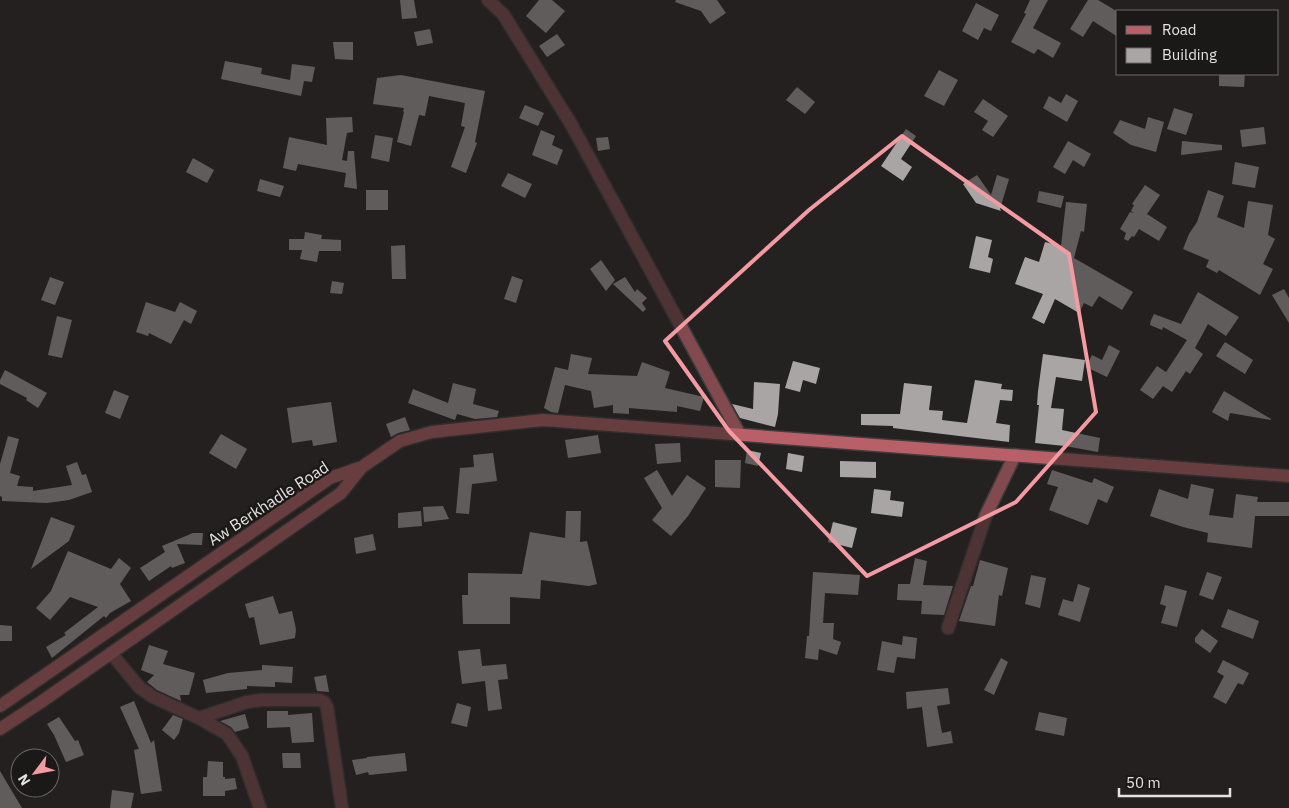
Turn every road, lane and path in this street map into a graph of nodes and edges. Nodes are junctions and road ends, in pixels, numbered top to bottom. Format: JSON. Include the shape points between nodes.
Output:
{"nodes":[{"id":1,"x":488,"y":0,"type":"edge"},
{"id":2,"x":740,"y":434,"type":"junction"},
{"id":3,"x":1015,"y":455,"type":"junction"},
{"id":4,"x":362,"y":467,"type":"junction"},
{"id":5,"x":1289,"y":476,"type":"edge"},
{"id":6,"x":948,"y":628,"type":"dead end"},
{"id":7,"x":111,"y":653,"type":"junction"},
{"id":8,"x":0,"y":706,"type":"edge"},
{"id":9,"x":199,"y":718,"type":"junction"},
{"id":10,"x":0,"y":729,"type":"edge"},
{"id":11,"x":260,"y":808,"type":"edge"},
{"id":12,"x":342,"y":808,"type":"edge"}],
"edges":[{"from":1,"to":2,"type":"street","via":[[503,14],[571,124]]},
{"from":2,"to":3,"type":"main road"},
{"from":2,"to":4,"type":"main road","via":[[543,420],[432,432],[400,441]]},
{"from":3,"to":5,"type":"main road"},
{"from":3,"to":6,"type":"street","via":[[986,515]]},
{"from":4,"to":7,"type":"main road","name":"Aw Berkhadle Road","via":[[341,493]]},
{"from":4,"to":8,"type":"main road","name":"Aw Berkhadle Road","via":[[330,478]]},
{"from":7,"to":9,"type":"street","via":[[139,688]]},
{"from":7,"to":10,"type":"main road","name":"Aw Berkhadle Road"},
{"from":9,"to":11,"type":"street","via":[[227,734],[242,756]]},
{"from":9,"to":12,"type":"street","via":[[262,700],[324,702]]}]}
